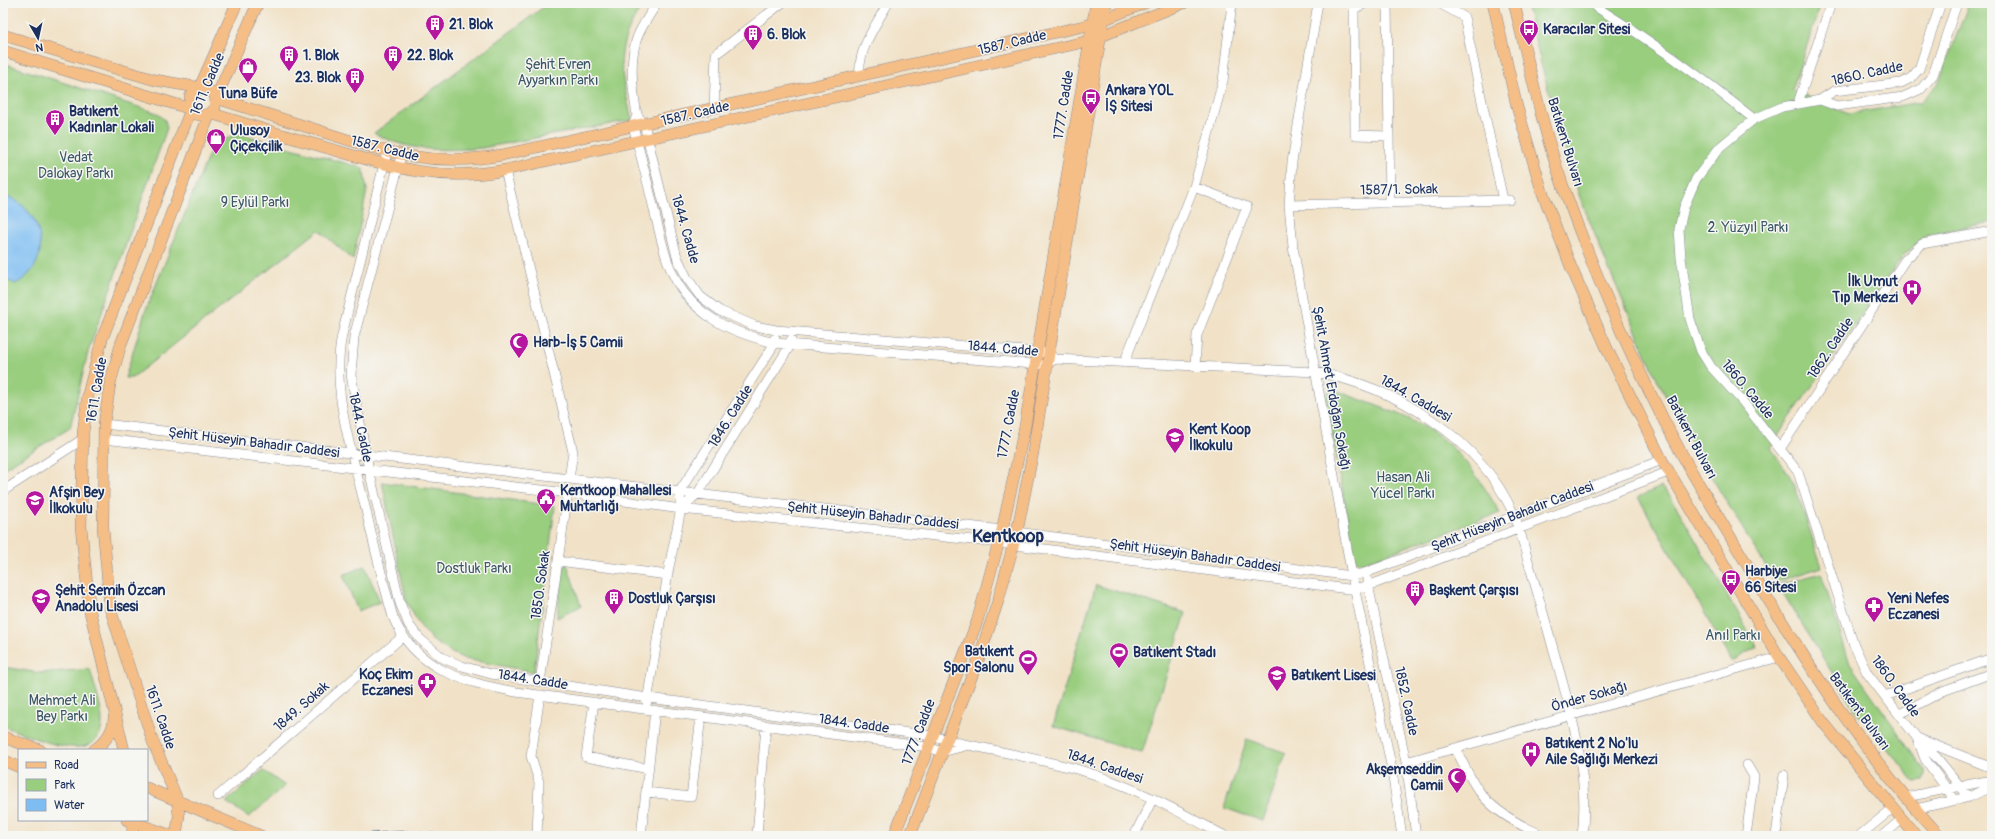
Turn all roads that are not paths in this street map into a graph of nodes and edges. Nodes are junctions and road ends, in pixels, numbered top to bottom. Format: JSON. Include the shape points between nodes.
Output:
{"nodes":[{"id":1,"x":236,"y":3,"type":"edge"},
{"id":2,"x":258,"y":3,"type":"edge"},
{"id":3,"x":657,"y":3,"type":"edge"},
{"id":4,"x":782,"y":3,"type":"edge"},
{"id":5,"x":888,"y":3,"type":"edge"},
{"id":6,"x":1096,"y":3,"type":"edge"},
{"id":7,"x":1106,"y":3,"type":"edge"},
{"id":8,"x":1145,"y":3,"type":"edge"},
{"id":9,"x":1184,"y":3,"type":"edge"},
{"id":10,"x":1232,"y":3,"type":"edge"},
{"id":11,"x":1318,"y":3,"type":"edge"},
{"id":12,"x":1366,"y":3,"type":"edge"},
{"id":13,"x":1387,"y":3,"type":"edge"},
{"id":14,"x":1439,"y":3,"type":"edge"},
{"id":15,"x":1493,"y":3,"type":"edge"},
{"id":16,"x":1514,"y":3,"type":"edge"},
{"id":17,"x":1590,"y":3,"type":"edge"},
{"id":18,"x":1831,"y":3,"type":"edge"},
{"id":19,"x":1941,"y":3,"type":"edge"},
{"id":20,"x":1958,"y":3,"type":"edge"},
{"id":21,"x":1103,"y":20,"type":"junction"},
{"id":22,"x":1092,"y":24,"type":"junction"},
{"id":23,"x":3,"y":35,"type":"edge"},
{"id":24,"x":1100,"y":37,"type":"junction"},
{"id":25,"x":1089,"y":41,"type":"junction"},
{"id":26,"x":3,"y":51,"type":"edge"},
{"id":27,"x":860,"y":76,"type":"junction"},
{"id":28,"x":199,"y":89,"type":"junction"},
{"id":29,"x":864,"y":91,"type":"junction"},
{"id":30,"x":216,"y":98,"type":"junction"},
{"id":31,"x":1820,"y":100,"type":"junction"},
{"id":32,"x":1798,"y":103,"type":"junction"},
{"id":33,"x":714,"y":108,"type":"junction"},
{"id":34,"x":191,"y":109,"type":"junction"},
{"id":35,"x":210,"y":113,"type":"junction"},
{"id":36,"x":1754,"y":120,"type":"junction"},
{"id":37,"x":639,"y":125,"type":"junction"},
{"id":38,"x":1388,"y":136,"type":"junction"},
{"id":39,"x":642,"y":140,"type":"junction"},
{"id":40,"x":387,"y":152,"type":"junction"},
{"id":41,"x":401,"y":156,"type":"junction"},
{"id":42,"x":384,"y":165,"type":"junction"},
{"id":43,"x":397,"y":169,"type":"junction"},
{"id":44,"x":506,"y":170,"type":"junction"},
{"id":45,"x":1194,"y":187,"type":"junction"},
{"id":46,"x":1390,"y":203,"type":"junction"},
{"id":47,"x":1290,"y":205,"type":"junction"},
{"id":48,"x":1992,"y":231,"type":"edge"},
{"id":49,"x":776,"y":330,"type":"junction"},
{"id":50,"x":792,"y":332,"type":"junction"},
{"id":51,"x":775,"y":343,"type":"junction"},
{"id":52,"x":791,"y":344,"type":"junction"},
{"id":53,"x":1047,"y":357,"type":"junction"},
{"id":54,"x":1124,"y":363,"type":"junction"},
{"id":55,"x":1034,"y":365,"type":"junction"},
{"id":56,"x":1195,"y":367,"type":"junction"},
{"id":57,"x":1315,"y":372,"type":"junction"},
{"id":58,"x":104,"y":424,"type":"junction"},
{"id":59,"x":83,"y":439,"type":"junction"},
{"id":60,"x":104,"y":439,"type":"junction"},
{"id":61,"x":1780,"y":450,"type":"junction"},
{"id":62,"x":352,"y":453,"type":"junction"},
{"id":63,"x":366,"y":454,"type":"junction"},
{"id":64,"x":1662,"y":460,"type":"junction"},
{"id":65,"x":355,"y":468,"type":"junction"},
{"id":66,"x":369,"y":470,"type":"junction"},
{"id":67,"x":1668,"y":472,"type":"junction"},
{"id":68,"x":569,"y":478,"type":"junction"},
{"id":69,"x":3,"y":491,"type":"edge"},
{"id":70,"x":680,"y":491,"type":"junction"},
{"id":71,"x":568,"y":493,"type":"junction"},
{"id":72,"x":698,"y":493,"type":"junction"},
{"id":73,"x":681,"y":509,"type":"junction"},
{"id":74,"x":1514,"y":516,"type":"junction"},
{"id":75,"x":1519,"y":528,"type":"junction"},
{"id":76,"x":1002,"y":530,"type":"junction"},
{"id":77,"x":1017,"y":532,"type":"junction"},
{"id":78,"x":999,"y":544,"type":"junction"},
{"id":79,"x":1014,"y":545,"type":"junction"},
{"id":80,"x":558,"y":561,"type":"junction"},
{"id":81,"x":1365,"y":573,"type":"junction"},
{"id":82,"x":668,"y":574,"type":"junction"},
{"id":83,"x":1352,"y":576,"type":"junction"},
{"id":84,"x":1368,"y":586,"type":"junction"},
{"id":85,"x":1354,"y":589,"type":"junction"},
{"id":86,"x":402,"y":637,"type":"junction"},
{"id":87,"x":1779,"y":657,"type":"junction"},
{"id":88,"x":1992,"y":658,"type":"edge"},
{"id":89,"x":1992,"y":673,"type":"edge"},
{"id":90,"x":540,"y":682,"type":"junction"},
{"id":91,"x":540,"y":695,"type":"junction"},
{"id":92,"x":1885,"y":696,"type":"junction"},
{"id":93,"x":648,"y":698,"type":"junction"},
{"id":94,"x":594,"y":702,"type":"junction"},
{"id":95,"x":114,"y":706,"type":"junction"},
{"id":96,"x":651,"y":710,"type":"junction"},
{"id":97,"x":1900,"y":714,"type":"junction"},
{"id":98,"x":1571,"y":715,"type":"junction"},
{"id":99,"x":701,"y":717,"type":"junction"},
{"id":100,"x":766,"y":726,"type":"junction"},
{"id":101,"x":932,"y":736,"type":"junction"},
{"id":102,"x":3,"y":737,"type":"edge"},
{"id":103,"x":1917,"y":738,"type":"junction"},
{"id":104,"x":947,"y":740,"type":"junction"},
{"id":105,"x":969,"y":745,"type":"junction"},
{"id":106,"x":928,"y":747,"type":"junction"},
{"id":107,"x":1455,"y":748,"type":"junction"},
{"id":108,"x":37,"y":749,"type":"edge"},
{"id":109,"x":95,"y":749,"type":"edge"},
{"id":110,"x":124,"y":749,"type":"edge"},
{"id":111,"x":942,"y":752,"type":"junction"},
{"id":112,"x":3,"y":760,"type":"edge"},
{"id":113,"x":1406,"y":762,"type":"junction"},
{"id":114,"x":1747,"y":765,"type":"dead end"},
{"id":115,"x":18,"y":767,"type":"edge"},
{"id":116,"x":1992,"y":768,"type":"edge"},
{"id":117,"x":649,"y":769,"type":"junction"},
{"id":118,"x":1784,"y":775,"type":"dead end"},
{"id":119,"x":1992,"y":780,"type":"edge"},
{"id":120,"x":1962,"y":786,"type":"junction"},
{"id":121,"x":1992,"y":787,"type":"edge"},
{"id":122,"x":148,"y":788,"type":"edge"},
{"id":123,"x":1947,"y":789,"type":"junction"},
{"id":124,"x":646,"y":792,"type":"junction"},
{"id":125,"x":218,"y":796,"type":"dead end"},
{"id":126,"x":1906,"y":797,"type":"junction"},
{"id":127,"x":1969,"y":797,"type":"junction"},
{"id":128,"x":1153,"y":798,"type":"junction"},
{"id":129,"x":177,"y":799,"type":"junction"},
{"id":130,"x":1955,"y":800,"type":"junction"},
{"id":131,"x":1892,"y":809,"type":"junction"},
{"id":132,"x":1916,"y":809,"type":"junction"},
{"id":133,"x":1901,"y":820,"type":"junction"},
{"id":134,"x":131,"y":821,"type":"edge"},
{"id":135,"x":133,"y":836,"type":"edge"},
{"id":136,"x":172,"y":836,"type":"edge"},
{"id":137,"x":176,"y":836,"type":"edge"},
{"id":138,"x":261,"y":836,"type":"edge"},
{"id":139,"x":537,"y":836,"type":"edge"},
{"id":140,"x":641,"y":836,"type":"edge"},
{"id":141,"x":757,"y":836,"type":"edge"},
{"id":142,"x":894,"y":836,"type":"edge"},
{"id":143,"x":910,"y":836,"type":"edge"},
{"id":144,"x":1134,"y":836,"type":"edge"},
{"id":145,"x":1225,"y":836,"type":"edge"},
{"id":146,"x":1402,"y":836,"type":"edge"},
{"id":147,"x":1416,"y":836,"type":"edge"},
{"id":148,"x":1544,"y":836,"type":"edge"},
{"id":149,"x":1582,"y":836,"type":"edge"},
{"id":150,"x":1746,"y":836,"type":"edge"},
{"id":151,"x":1776,"y":836,"type":"edge"},
{"id":152,"x":1859,"y":836,"type":"edge"},
{"id":153,"x":1882,"y":836,"type":"edge"},
{"id":154,"x":1916,"y":836,"type":"edge"},
{"id":155,"x":1940,"y":836,"type":"edge"}],
"edges":[{"from":1,"to":28,"type":"main road","name":"1611. Cadde"},
{"from":2,"to":30,"type":"main road","name":"1611. Cadde"},
{"from":3,"to":37,"type":"street","name":"1844. Cadde","via":[[635,45],[634,80]]},
{"from":4,"to":33,"type":"street","via":[[716,54]]},
{"from":5,"to":27,"type":"street","via":[[862,53]]},
{"from":6,"to":22,"type":"main road","name":"1777. Cadde"},
{"from":7,"to":21,"type":"main road","name":"1777. Cadde"},
{"from":8,"to":21,"type":"main road","name":"1587. Cadde"},
{"from":9,"to":24,"type":"main road","name":"1587. Cadde"},
{"from":10,"to":45,"type":"street","via":[[1221,91]]},
{"from":11,"to":47,"type":"street","name":"Şehit Ahmet Erdoğan Sokağı","via":[[1292,162]]},
{"from":12,"to":38,"type":"street","via":[[1354,9],[1355,136]]},
{"from":13,"to":38,"type":"street"},
{"from":14,"to":46,"type":"street","name":"1587/1. Sokak","via":[[1464,17],[1507,200]]},
{"from":15,"to":64,"type":"main road","via":[[1517,107],[1542,190],[1571,267],[1605,345]]},
{"from":16,"to":126,"type":"main road","name":"Batıkent Bulvarı","via":[[1538,103],[1562,184],[1590,259],[1674,438],[1694,476],[1798,649],[1841,713]]},
{"from":17,"to":36,"type":"street","via":[[1659,47]]},
{"from":18,"to":32,"type":"street"},
{"from":19,"to":31,"type":"street","name":"1860. Cadde","via":[[1919,69],[1911,78],[1901,83],[1834,91]]},
{"from":20,"to":31,"type":"street","name":"1860. Cadde","via":[[1933,75],[1921,89],[1903,97],[1836,106]]},
{"from":21,"to":22,"type":"main road","name":"1587. Cadde"},
{"from":21,"to":24,"type":"main road","name":"1777. Cadde"},
{"from":22,"to":25,"type":"main road","name":"1777. Cadde"},
{"from":22,"to":27,"type":"main road","name":"1587. Cadde"},
{"from":23,"to":28,"type":"main road","via":[[155,80]]},
{"from":24,"to":25,"type":"main road","name":"1587. Cadde"},
{"from":24,"to":53,"type":"main road","name":"1777. Cadde"},
{"from":25,"to":29,"type":"main road","name":"1587. Cadde"},
{"from":25,"to":53,"type":"main road","name":"1777. Cadde"},
{"from":26,"to":34,"type":"main road"},
{"from":27,"to":29,"type":"main road"},
{"from":27,"to":33,"type":"main road","name":"1587. Cadde"},
{"from":28,"to":30,"type":"main road","via":[[211,91]]},
{"from":28,"to":34,"type":"main road","name":"1611. Cadde","via":[[190,97]]},
{"from":29,"to":39,"type":"main road","name":"1587. Cadde"},
{"from":30,"to":35,"type":"main road","name":"1611. Cadde","via":[[215,107]]},
{"from":30,"to":40,"type":"main road","name":"1587. Cadde"},
{"from":31,"to":32,"type":"street","name":"1860. Cadde"},
{"from":32,"to":36,"type":"street","name":"1860. Cadde","via":[[1782,106]]},
{"from":33,"to":37,"type":"main road","name":"1587. Cadde"},
{"from":34,"to":35,"type":"main road","via":[[197,115]]},
{"from":34,"to":59,"type":"main road","name":"1611. Cadde","via":[[102,339],[88,394]]},
{"from":35,"to":42,"type":"main road","name":"1587. Cadde"},
{"from":35,"to":58,"type":"main road","name":"1611. Cadde","via":[[120,350],[110,384]]},
{"from":36,"to":61,"type":"street","name":"1860. Cadde","via":[[1720,146],[1696,179],[1681,219],[1679,243],[1690,319],[1701,351],[1711,367],[1743,402]]},
{"from":37,"to":39,"type":"street","name":"1844. Cadde"},
{"from":37,"to":41,"type":"main road","name":"1587. Cadde","via":[[488,158],[443,160]]},
{"from":38,"to":46,"type":"street"},
{"from":39,"to":44,"type":"main road","name":"1587. Cadde"},
{"from":39,"to":49,"type":"street","name":"1844. Cadde","via":[[677,257],[687,278],[700,296],[720,311],[744,322]]},
{"from":39,"to":51,"type":"street","name":"1844. Cadde","via":[[666,258],[680,287],[698,309],[719,324]]},
{"from":40,"to":41,"type":"main road","name":"1587. Cadde"},
{"from":40,"to":42,"type":"street","name":"1844. Cadde"},
{"from":41,"to":43,"type":"street","name":"1844. Cadde"},
{"from":42,"to":43,"type":"main road","name":"1587. Cadde"},
{"from":42,"to":62,"type":"street","name":"1844. Cadde","via":[[338,357],[339,392]]},
{"from":43,"to":44,"type":"main road","name":"1587. Cadde","via":[[448,175],[473,175]]},
{"from":43,"to":63,"type":"street","name":"1844. Cadde","via":[[354,336],[350,362],[352,390]]},
{"from":44,"to":68,"type":"street","via":[[573,452]]},
{"from":45,"to":54,"type":"street"},
{"from":45,"to":56,"type":"street","via":[[1247,207],[1197,335]]},
{"from":46,"to":47,"type":"street","name":"1587/1. Sokak"},
{"from":47,"to":57,"type":"street","name":"Şehit Ahmet Erdoğan Sokağı","via":[[1293,247]]},
{"from":48,"to":61,"type":"street","name":"1862. Cadde","via":[[1922,244],[1905,260]]},
{"from":49,"to":50,"type":"street","name":"1844. Cadde"},
{"from":49,"to":51,"type":"street","name":"1846. Cadde"},
{"from":50,"to":52,"type":"street","name":"1846. Cadde"},
{"from":50,"to":53,"type":"street","name":"1844. Cadde"},
{"from":51,"to":52,"type":"street","name":"1844. Cadde"},
{"from":51,"to":70,"type":"street","name":"1846. Cadde"},
{"from":52,"to":55,"type":"street","name":"1844. Cadde"},
{"from":52,"to":72,"type":"street","name":"1846. Cadde"},
{"from":53,"to":54,"type":"street","name":"1844. Caddesi"},
{"from":53,"to":55,"type":"main road","name":"1777. Cadde"},
{"from":53,"to":77,"type":"main road","name":"1777. Cadde","via":[[1033,452]]},
{"from":54,"to":56,"type":"street","name":"1844. Caddesi"},
{"from":55,"to":76,"type":"main road","name":"1777. Cadde"},
{"from":56,"to":57,"type":"street","name":"1844. Caddesi"},
{"from":57,"to":74,"type":"street","name":"1844. Caddesi","via":[[1343,378],[1372,389],[1439,426],[1465,446],[1490,473]]},
{"from":57,"to":83,"type":"street","name":"Şehit Ahmet Erdoğan Sokağı"},
{"from":58,"to":60,"type":"main road","name":"1611. Cadde"},
{"from":58,"to":62,"type":"street","name":"Şehit Hüseyin Bahadır Caddesi"},
{"from":59,"to":69,"type":"street"},
{"from":59,"to":95,"type":"main road","name":"1611. Cadde","via":[[81,527],[89,607]]},
{"from":60,"to":65,"type":"street","name":"Şehit Hüseyin Bahadır Caddesi"},
{"from":60,"to":129,"type":"main road","name":"1611. Cadde","via":[[103,527],[111,614],[153,742]]},
{"from":61,"to":92,"type":"street","name":"1860. Cadde","via":[[1791,461],[1803,483],[1861,662]]},
{"from":62,"to":63,"type":"street","name":"Şehit Hüseyin Bahadır Caddesi"},
{"from":62,"to":65,"type":"street","name":"1844. Cadde"},
{"from":63,"to":66,"type":"street","name":"1844. Cadde"},
{"from":63,"to":68,"type":"street","name":"Şehit Hüseyin Bahadır Caddesi"},
{"from":64,"to":67,"type":"main road"},
{"from":64,"to":74,"type":"street","name":"Şehit Hüseyin Bahadır Caddesi"},
{"from":65,"to":66,"type":"street","name":"Şehit Hüseyin Bahadır Caddesi"},
{"from":65,"to":86,"type":"street","name":"1844. Cadde","via":[[391,610]]},
{"from":66,"to":71,"type":"street","name":"Şehit Hüseyin Bahadır Caddesi"},
{"from":66,"to":90,"type":"street","name":"1844. Cadde","via":[[400,602],[409,625],[416,634],[436,653],[462,666],[490,674]]},
{"from":67,"to":75,"type":"street","name":"Şehit Hüseyin Bahadır Caddesi"},
{"from":67,"to":87,"type":"main road"},
{"from":68,"to":70,"type":"street","name":"Şehit Hüseyin Bahadır Caddesi"},
{"from":70,"to":72,"type":"street","name":"Şehit Hüseyin Bahadır Caddesi"},
{"from":70,"to":73,"type":"street"},
{"from":71,"to":73,"type":"street","name":"Şehit Hüseyin Bahadır Caddesi"},
{"from":71,"to":80,"type":"street","name":"1850. Sokak"},
{"from":72,"to":73,"type":"street","name":"1846. Cadde"},
{"from":72,"to":76,"type":"street","name":"Şehit Hüseyin Bahadır Caddesi"},
{"from":73,"to":78,"type":"street","name":"Şehit Hüseyin Bahadır Caddesi"},
{"from":73,"to":82,"type":"street"},
{"from":74,"to":75,"type":"street","name":"1844. Caddesi"},
{"from":74,"to":81,"type":"street","name":"Şehit Hüseyin Bahadır Caddesi"},
{"from":75,"to":84,"type":"street","name":"Şehit Hüseyin Bahadır Caddesi"},
{"from":75,"to":98,"type":"street","name":"1844. Caddesi"},
{"from":76,"to":77,"type":"street","name":"Şehit Hüseyin Bahadır Caddesi"},
{"from":76,"to":78,"type":"main road","name":"1777. Cadde"},
{"from":77,"to":79,"type":"main road","name":"1777. Cadde"},
{"from":77,"to":83,"type":"street","name":"Şehit Hüseyin Bahadır Caddesi"},
{"from":78,"to":79,"type":"street","name":"Şehit Hüseyin Bahadır Caddesi"},
{"from":78,"to":101,"type":"main road","name":"1777. Cadde","via":[[977,622]]},
{"from":79,"to":85,"type":"street","name":"Şehit Hüseyin Bahadır Caddesi"},
{"from":79,"to":104,"type":"main road","name":"1777. Cadde","via":[[990,627]]},
{"from":80,"to":82,"type":"street"},
{"from":80,"to":90,"type":"street","name":"1850. Sokak"},
{"from":81,"to":83,"type":"street","name":"Şehit Hüseyin Bahadır Caddesi"},
{"from":81,"to":84,"type":"street","name":"1852. Cadde"},
{"from":82,"to":93,"type":"street"},
{"from":83,"to":85,"type":"street","name":"1852. Cadde"},
{"from":84,"to":85,"type":"street","name":"Şehit Hüseyin Bahadır Caddesi"},
{"from":84,"to":113,"type":"street","name":"1852. Cadde"},
{"from":85,"to":146,"type":"street","name":"1852. Cadde","via":[[1391,765]]},
{"from":86,"to":91,"type":"street","name":"1844. Cadde","via":[[430,664],[452,675],[480,684]]},
{"from":86,"to":125,"type":"street","name":"1849. Sokak"},
{"from":87,"to":98,"type":"street","name":"Önder Sokağı"},
{"from":87,"to":131,"type":"main road","via":[[1823,722]]},
{"from":88,"to":92,"type":"street"},
{"from":89,"to":97,"type":"street","via":[[1943,691]]},
{"from":90,"to":93,"type":"street","name":"1844. Cadde"},
{"from":91,"to":94,"type":"street","name":"1844. Cadde"},
{"from":91,"to":139,"type":"street","via":[[531,756],[539,786]]},
{"from":92,"to":97,"type":"street","name":"1860. Cadde"},
{"from":93,"to":96,"type":"street"},
{"from":93,"to":101,"type":"street","name":"1844. Cadde"},
{"from":94,"to":96,"type":"street","name":"1844. Cadde"},
{"from":94,"to":117,"type":"street","via":[[586,757]]},
{"from":95,"to":109,"type":"main road","via":[[112,729],[103,743]]},
{"from":95,"to":110,"type":"main road","name":"1611. Cadde"},
{"from":96,"to":99,"type":"street","name":"1844. Cadde"},
{"from":96,"to":117,"type":"street"},
{"from":97,"to":103,"type":"street","name":"1860. Cadde"},
{"from":98,"to":107,"type":"street","name":"Önder Sokağı"},
{"from":98,"to":149,"type":"street","name":"1844. Caddesi","via":[[1584,784]]},
{"from":99,"to":100,"type":"street","name":"1844. Cadde"},
{"from":99,"to":124,"type":"street","via":[[691,797]]},
{"from":100,"to":106,"type":"street","name":"1844. Cadde"},
{"from":100,"to":141,"type":"street"},
{"from":101,"to":104,"type":"street","name":"1844. Cadde"},
{"from":101,"to":106,"type":"main road","name":"1777. Cadde"},
{"from":102,"to":108,"type":"main road"},
{"from":103,"to":116,"type":"street"},
{"from":103,"to":120,"type":"street","name":"1860. Cadde"},
{"from":103,"to":123,"type":"street","name":"1860. Cadde","via":[[1925,758]]},
{"from":104,"to":105,"type":"street","name":"1844. Cadde"},
{"from":104,"to":111,"type":"main road","name":"1777. Cadde"},
{"from":105,"to":111,"type":"street"},
{"from":105,"to":128,"type":"street","name":"1844. Caddesi","via":[[1080,770]]},
{"from":106,"to":111,"type":"street","name":"1844. Cadde"},
{"from":106,"to":142,"type":"main road","name":"1777. Cadde"},
{"from":107,"to":113,"type":"street","name":"Önder Sokağı"},
{"from":107,"to":148,"type":"street","via":[[1475,786],[1486,799],[1515,822]]},
{"from":111,"to":143,"type":"main road","name":"1777. Cadde"},
{"from":112,"to":115,"type":"main road"},
{"from":113,"to":147,"type":"street","name":"1852. Cadde"},
{"from":114,"to":150,"type":"street","via":[[1754,777]]},
{"from":117,"to":124,"type":"street"},
{"from":118,"to":151,"type":"street"},
{"from":119,"to":120,"type":"street"},
{"from":120,"to":123,"type":"street"},
{"from":120,"to":127,"type":"street","name":"1860. Cadde"},
{"from":121,"to":127,"type":"street"},
{"from":122,"to":129,"type":"main road"},
{"from":123,"to":126,"type":"street"},
{"from":123,"to":130,"type":"street","name":"1860. Cadde"},
{"from":124,"to":140,"type":"street"},
{"from":126,"to":131,"type":"main road"},
{"from":126,"to":132,"type":"main road","name":"Batıkent Bulvarı"},
{"from":127,"to":130,"type":"street"},
{"from":128,"to":144,"type":"street"},
{"from":128,"to":145,"type":"street","name":"1844. Caddesi"},
{"from":129,"to":137,"type":"main road","name":"1611. Cadde","via":[[179,816]]},
{"from":129,"to":138,"type":"main road"},
{"from":130,"to":132,"type":"street"},
{"from":131,"to":133,"type":"main road"},
{"from":131,"to":152,"type":"street"},
{"from":132,"to":133,"type":"main road"},
{"from":132,"to":155,"type":"main road","name":"Batıkent Bulvarı"},
{"from":133,"to":153,"type":"street"},
{"from":133,"to":154,"type":"main road"},
{"from":134,"to":135,"type":"main road"},
{"from":134,"to":136,"type":"main road"}]}
